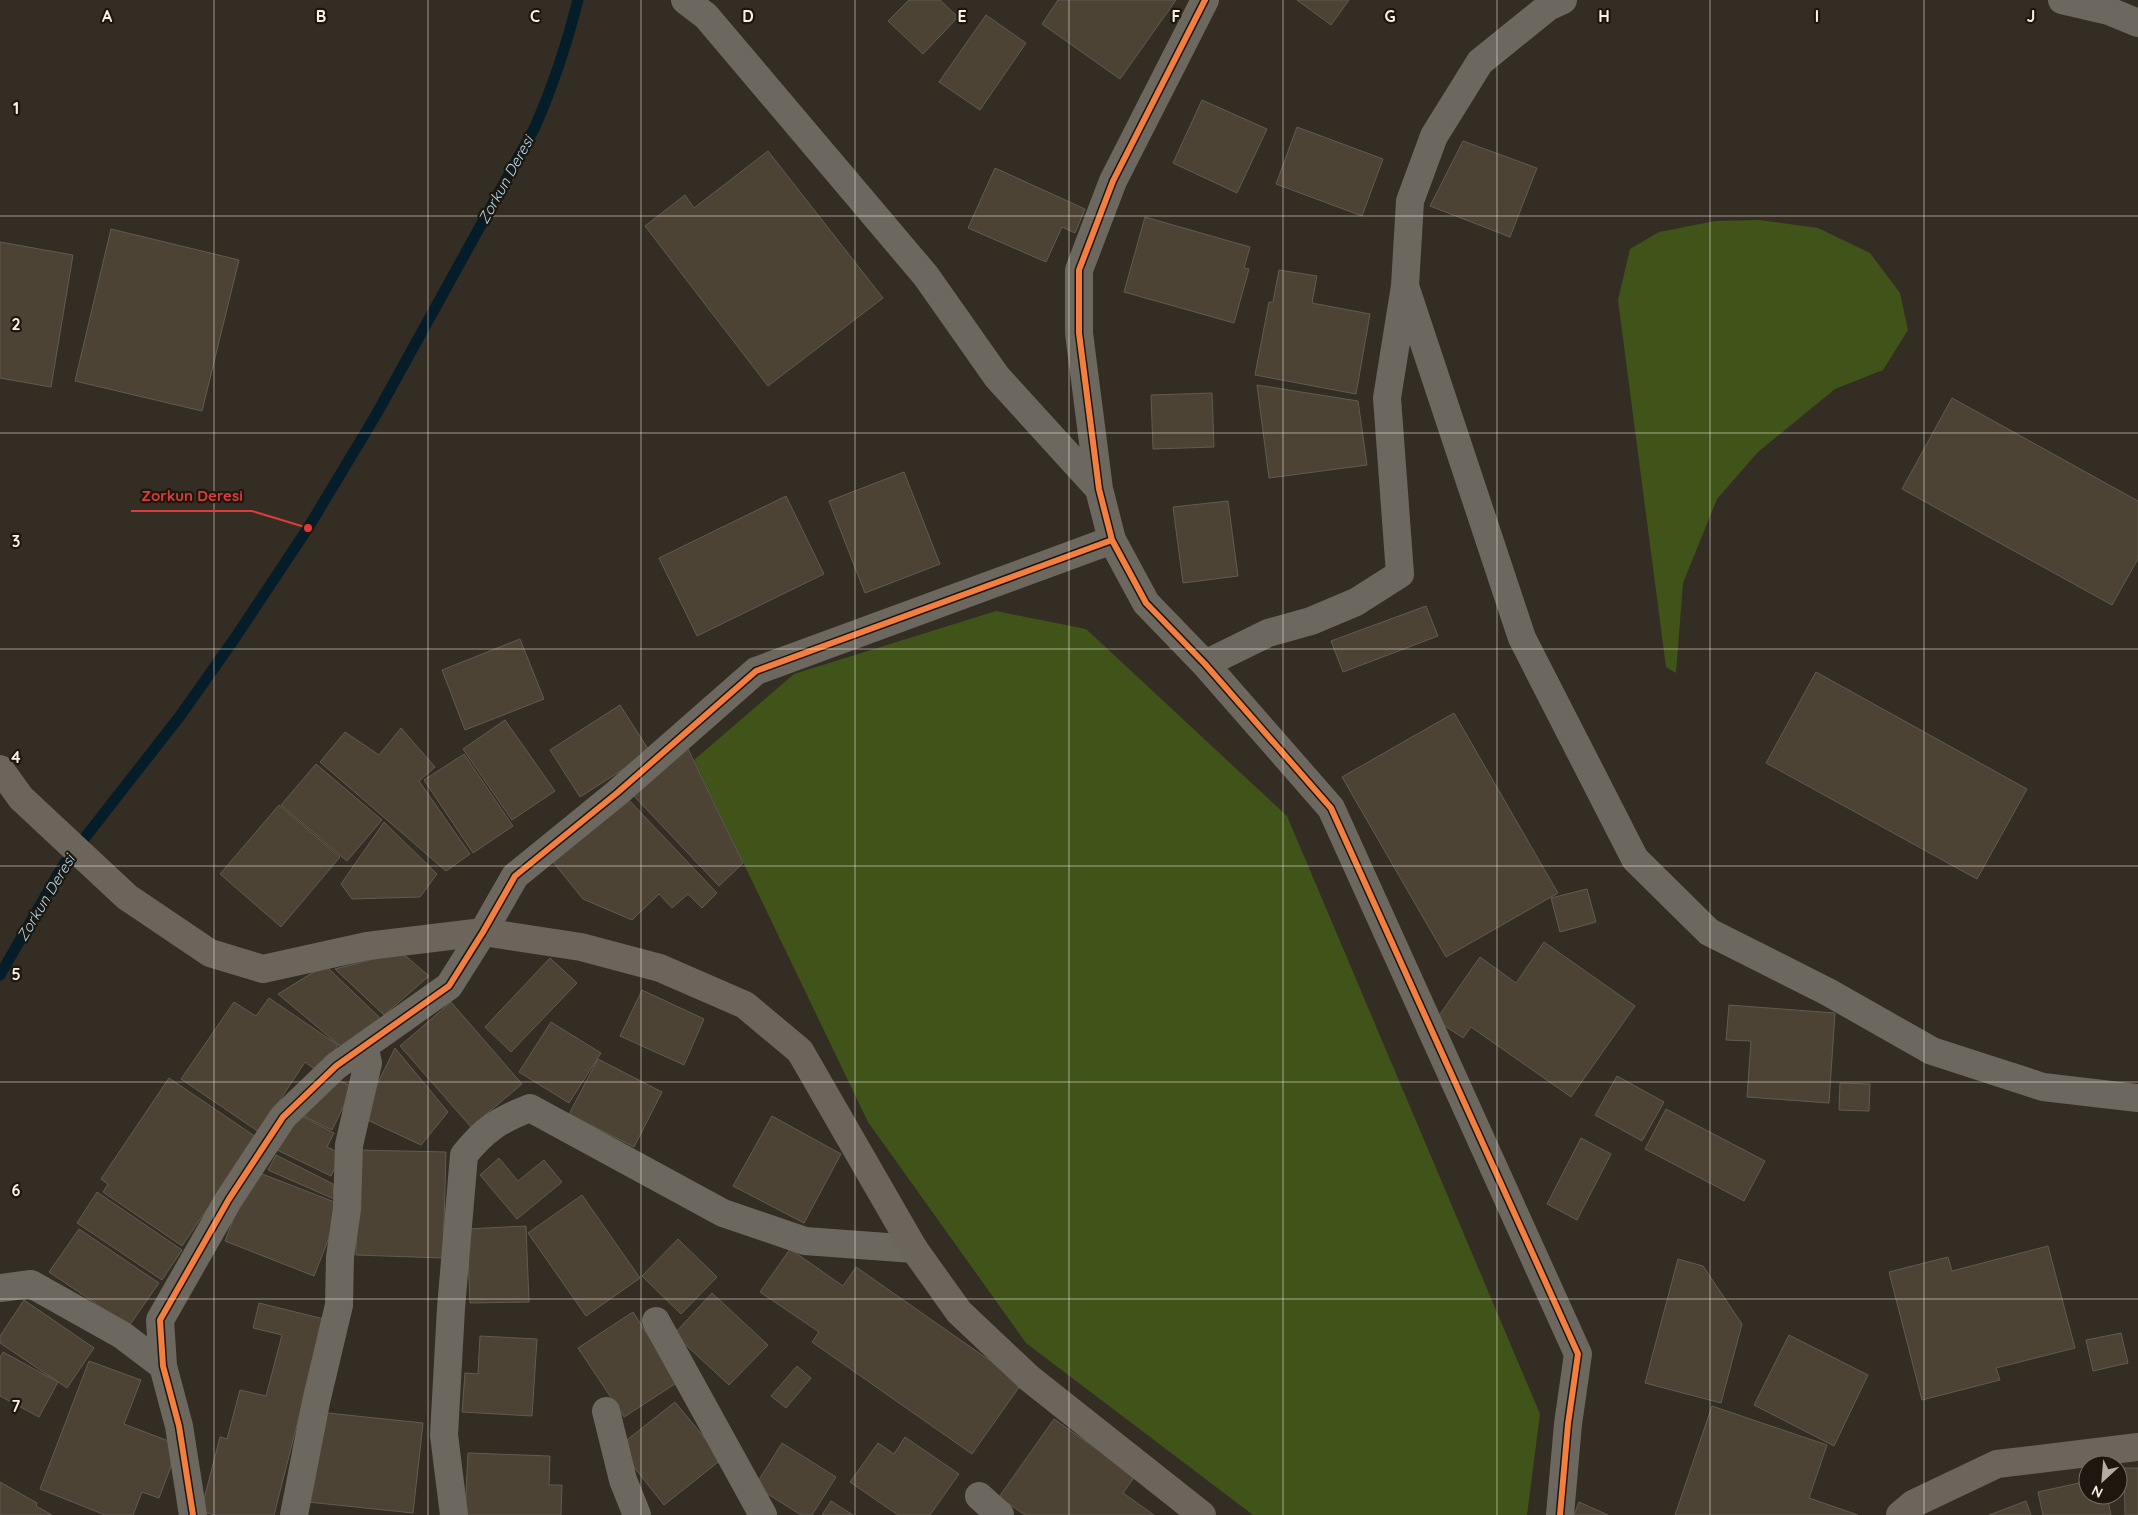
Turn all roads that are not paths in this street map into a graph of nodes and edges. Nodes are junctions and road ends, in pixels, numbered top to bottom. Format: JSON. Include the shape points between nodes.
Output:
{"nodes":[{"id":1,"x":685,"y":0,"type":"edge"},
{"id":2,"x":1205,"y":0,"type":"edge"},
{"id":3,"x":1563,"y":0,"type":"edge"},
{"id":4,"x":2062,"y":0,"type":"edge"},
{"id":5,"x":2111,"y":5,"type":"edge"},
{"id":6,"x":2138,"y":23,"type":"edge"},
{"id":7,"x":1405,"y":286,"type":"junction"},
{"id":8,"x":1099,"y":489,"type":"junction"},
{"id":9,"x":1112,"y":540,"type":"junction"},
{"id":10,"x":1205,"y":664,"type":"junction"},
{"id":11,"x":0,"y":769,"type":"edge"},
{"id":12,"x":483,"y":932,"type":"junction"},
{"id":13,"x":364,"y":1046,"type":"junction"},
{"id":14,"x":2138,"y":1098,"type":"edge"},
{"id":15,"x":914,"y":1249,"type":"junction"},
{"id":16,"x":0,"y":1288,"type":"edge"},
{"id":17,"x":656,"y":1321,"type":"dead end"},
{"id":18,"x":164,"y":1366,"type":"junction"},
{"id":19,"x":606,"y":1411,"type":"dead end"},
{"id":20,"x":2138,"y":1447,"type":"edge"},
{"id":21,"x":978,"y":1496,"type":"dead end"},
{"id":22,"x":193,"y":1515,"type":"edge"},
{"id":23,"x":294,"y":1515,"type":"edge"},
{"id":24,"x":454,"y":1515,"type":"edge"},
{"id":25,"x":637,"y":1515,"type":"edge"},
{"id":26,"x":762,"y":1515,"type":"edge"},
{"id":27,"x":1000,"y":1515,"type":"edge"},
{"id":28,"x":1202,"y":1515,"type":"edge"},
{"id":29,"x":1560,"y":1515,"type":"edge"},
{"id":30,"x":1900,"y":1515,"type":"edge"}],
"edges":[{"from":1,"to":8,"type":"street","via":[[706,16],[926,276],[997,377]]},
{"from":2,"to":8,"type":"street","via":[[1113,181],[1079,270],[1079,333]]},
{"from":3,"to":7,"type":"street","via":[[1548,6],[1480,62],[1434,136],[1410,200]]},
{"from":4,"to":5,"type":"street"},
{"from":5,"to":6,"type":"street"},
{"from":7,"to":10,"type":"street","via":[[1387,398],[1400,574],[1356,602],[1311,621],[1268,633]]},
{"from":7,"to":14,"type":"street","via":[[1522,638],[1635,859],[1709,932],[1828,992],[1932,1051],[2043,1087]]},
{"from":8,"to":9,"type":"street"},
{"from":9,"to":10,"type":"street","via":[[1146,603]]},
{"from":9,"to":12,"type":"street","via":[[756,671],[617,793],[515,876]]},
{"from":10,"to":29,"type":"street","via":[[1331,808],[1578,1354]]},
{"from":11,"to":12,"type":"main road","via":[[21,798],[127,897],[210,953],[263,969],[367,946]]},
{"from":12,"to":13,"type":"street","via":[[449,986]]},
{"from":12,"to":15,"type":"main road","via":[[581,947],[660,968],[745,1005],[800,1051]]},
{"from":13,"to":18,"type":"street","via":[[336,1066],[283,1117],[229,1199],[160,1320]]},
{"from":13,"to":23,"type":"street","via":[[368,1062],[349,1145],[339,1305]]},
{"from":15,"to":24,"type":"street","via":[[805,1241],[723,1213],[530,1108],[503,1118],[479,1136],[464,1155],[444,1435]]},
{"from":15,"to":28,"type":"main road","via":[[959,1312],[1029,1378]]},
{"from":16,"to":18,"type":"street","via":[[31,1284],[122,1335]]},
{"from":17,"to":26,"type":"street"},
{"from":18,"to":22,"type":"street","via":[[179,1426]]},
{"from":19,"to":25,"type":"street","via":[[623,1480]]},
{"from":20,"to":30,"type":"main road","via":[[1997,1464],[1913,1504]]},
{"from":21,"to":27,"type":"street"}]}
